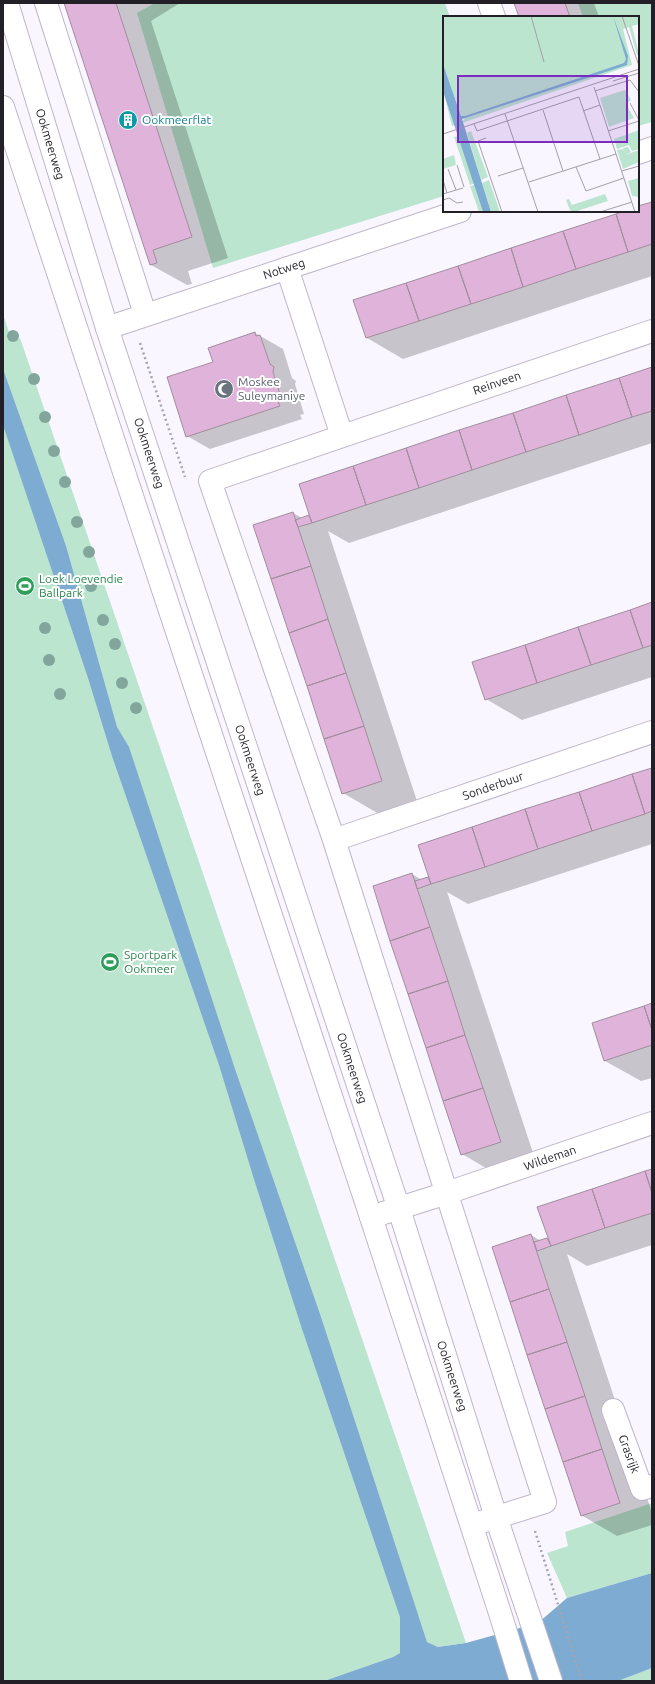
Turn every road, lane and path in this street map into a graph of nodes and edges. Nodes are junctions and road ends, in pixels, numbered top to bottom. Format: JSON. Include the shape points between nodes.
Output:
{"nodes":[{"id":1,"x":7,"y":3,"type":"edge"},
{"id":2,"x":46,"y":3,"type":"edge"},
{"id":3,"x":489,"y":3,"type":"edge"},
{"id":4,"x":494,"y":16,"type":"edge"},
{"id":5,"x":3,"y":108,"type":"edge"},
{"id":6,"x":652,"y":148,"type":"edge"},
{"id":7,"x":639,"y":153,"type":"edge"},
{"id":8,"x":457,"y":212,"type":"edge"},
{"id":9,"x":287,"y":268,"type":"junction"},
{"id":10,"x":145,"y":314,"type":"junction"},
{"id":11,"x":107,"y":328,"type":"junction"},
{"id":12,"x":652,"y":331,"type":"edge"},
{"id":13,"x":342,"y":436,"type":"junction"},
{"id":14,"x":652,"y":732,"type":"edge"},
{"id":15,"x":334,"y":840,"type":"junction"},
{"id":16,"x":652,"y":1123,"type":"edge"},
{"id":17,"x":447,"y":1193,"type":"junction"},
{"id":18,"x":399,"y":1209,"type":"junction"},
{"id":19,"x":371,"y":1217,"type":"junction"},
{"id":20,"x":613,"y":1410,"type":"dead end"},
{"id":21,"x":652,"y":1486,"type":"edge"},
{"id":22,"x":496,"y":1517,"type":"junction"},
{"id":23,"x":472,"y":1525,"type":"junction"},
{"id":24,"x":558,"y":1604,"type":"dead end"},
{"id":25,"x":521,"y":1681,"type":"edge"},
{"id":26,"x":550,"y":1681,"type":"edge"},
{"id":27,"x":582,"y":1681,"type":"edge"}],
"edges":[{"from":1,"to":11,"type":"main road","name":"Ookmeerweg"},
{"from":2,"to":10,"type":"main road"},
{"from":3,"to":4,"type":"main road"},
{"from":5,"to":19,"type":"main road"},
{"from":6,"to":7,"type":"main road"},
{"from":8,"to":9,"type":"main road","name":"Notweg"},
{"from":9,"to":10,"type":"main road","name":"Notweg"},
{"from":9,"to":13,"type":"main road"},
{"from":10,"to":11,"type":"main road","name":"Notweg"},
{"from":11,"to":18,"type":"main road","name":"Ookmeerweg"},
{"from":12,"to":13,"type":"main road","name":"Reinveen"},
{"from":13,"to":15,"type":"main road","name":"Reinveen","via":[[210,481]]},
{"from":14,"to":15,"type":"main road","name":"Sonderbuur"},
{"from":15,"to":17,"type":"main road"},
{"from":16,"to":17,"type":"main road","name":"Wildeman"},
{"from":17,"to":18,"type":"main road","name":"Wildeman"},
{"from":17,"to":22,"type":"main road","via":[[545,1502]]},
{"from":18,"to":19,"type":"main road","name":"Wildeman"},
{"from":18,"to":22,"type":"main road","name":"Ookmeerweg"},
{"from":19,"to":23,"type":"main road"},
{"from":20,"to":21,"type":"main road","name":"Grasrijk","via":[[642,1489]]},
{"from":22,"to":23,"type":"main road"},
{"from":22,"to":26,"type":"main road","name":"Ookmeerweg"},
{"from":23,"to":25,"type":"main road"},
{"from":24,"to":27,"type":"path"}]}
